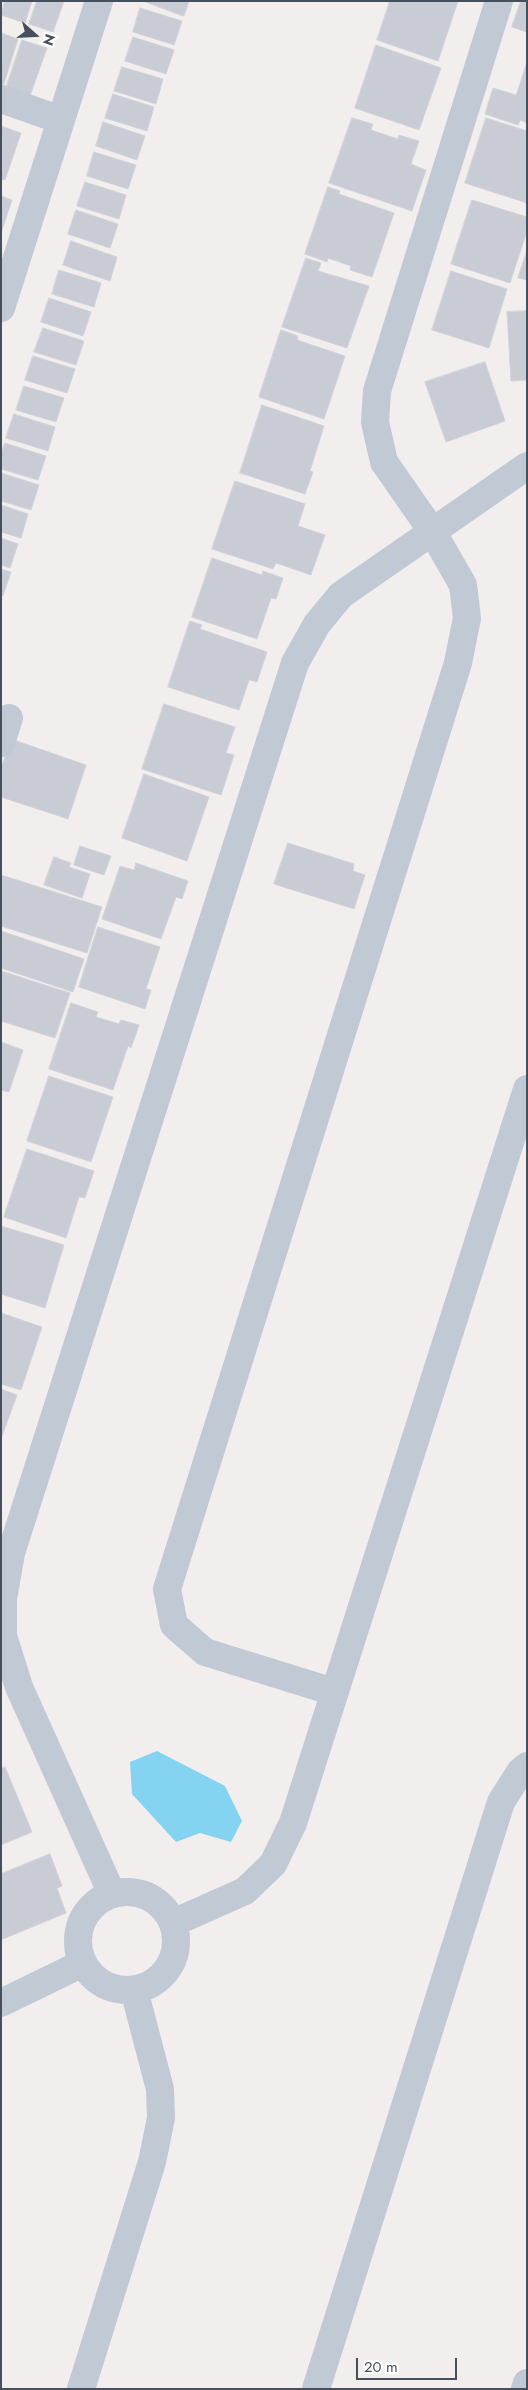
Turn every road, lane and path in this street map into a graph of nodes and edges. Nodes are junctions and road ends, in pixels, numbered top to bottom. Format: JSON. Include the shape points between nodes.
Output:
{"nodes":[{"id":1,"x":100,"y":1,"type":"edge"},
{"id":2,"x":499,"y":1,"type":"edge"},
{"id":3,"x":1,"y":99,"type":"edge"},
{"id":4,"x":61,"y":120,"type":"junction"},
{"id":5,"x":7,"y":273,"type":"edge"},
{"id":6,"x":1,"y":308,"type":"edge"},
{"id":7,"x":527,"y":466,"type":"edge"},
{"id":8,"x":432,"y":531,"type":"junction"},
{"id":9,"x":527,"y":1089,"type":"edge"},
{"id":10,"x":10,"y":1691,"type":"edge"},
{"id":11,"x":334,"y":1692,"type":"junction"},
{"id":12,"x":527,"y":1766,"type":"edge"},
{"id":13,"x":112,"y":1894,"type":"junction"},
{"id":14,"x":173,"y":1923,"type":"junction"},
{"id":15,"x":83,"y":1963,"type":"junction"},
{"id":16,"x":134,"y":1990,"type":"junction"},
{"id":17,"x":1,"y":2003,"type":"edge"},
{"id":18,"x":527,"y":2383,"type":"edge"},
{"id":19,"x":82,"y":2389,"type":"edge"},
{"id":20,"x":316,"y":2389,"type":"edge"},
{"id":21,"x":525,"y":2389,"type":"edge"}],
"edges":[{"from":1,"to":4,"type":"street"},
{"from":2,"to":8,"type":"street","via":[[377,391],[375,422],[384,462]]},
{"from":3,"to":4,"type":"street"},
{"from":4,"to":5,"type":"street"},
{"from":5,"to":6,"type":"street"},
{"from":7,"to":8,"type":"street"},
{"from":8,"to":10,"type":"street","via":[[341,595],[316,624],[295,663],[11,1553],[3,1599],[3,1636]]},
{"from":8,"to":11,"type":"street","via":[[463,585],[467,618],[458,663],[167,1589],[174,1625],[205,1652]]},
{"from":9,"to":11,"type":"street"},
{"from":10,"to":13,"type":"street"},
{"from":11,"to":14,"type":"street","via":[[293,1823],[273,1864],[245,1891]]},
{"from":12,"to":20,"type":"street","via":[[501,1802]]},
{"from":13,"to":14,"type":"street","via":[[138,1893],[151,1898]]},
{"from":13,"to":15,"type":"street","via":[[88,1911],[81,1926],[78,1946]]},
{"from":14,"to":16,"type":"street","via":[[176,1948],[170,1964],[157,1980]]},
{"from":15,"to":16,"type":"street","via":[[108,1987]]},
{"from":15,"to":17,"type":"street"},
{"from":16,"to":19,"type":"street","via":[[160,2089],[160,2118],[152,2162]]},
{"from":18,"to":21,"type":"street"}]}
